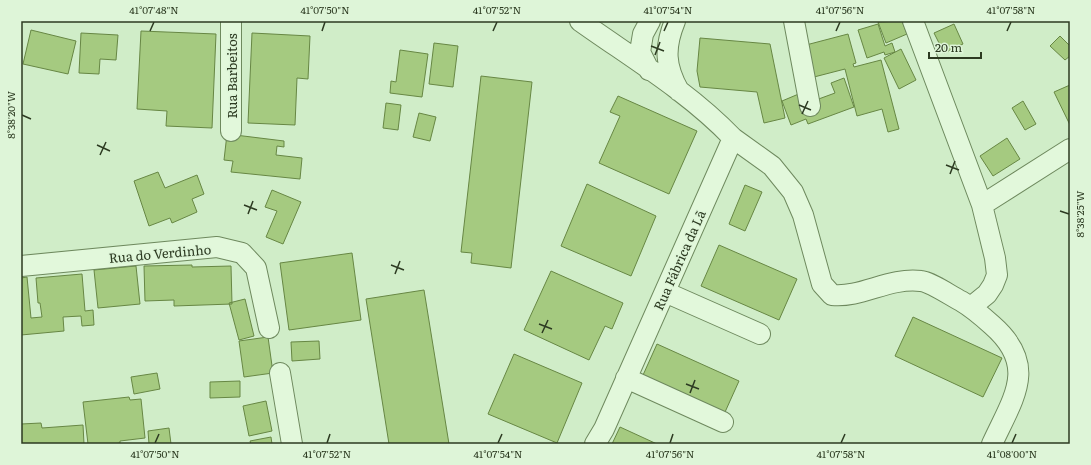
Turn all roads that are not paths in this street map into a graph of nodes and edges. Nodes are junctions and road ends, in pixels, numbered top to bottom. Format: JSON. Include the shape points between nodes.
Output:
{"nodes":[{"id":1,"x":230,"y":21,"type":"edge"},
{"id":2,"x":580,"y":21,"type":"edge"},
{"id":3,"x":650,"y":21,"type":"edge"},
{"id":4,"x":675,"y":21,"type":"edge"},
{"id":5,"x":794,"y":21,"type":"edge"},
{"id":6,"x":913,"y":21,"type":"edge"},
{"id":7,"x":649,"y":70,"type":"junction"},
{"id":8,"x":680,"y":93,"type":"junction"},
{"id":9,"x":810,"y":106,"type":"dead end"},
{"id":10,"x":231,"y":131,"type":"dead end"},
{"id":11,"x":733,"y":138,"type":"junction"},
{"id":12,"x":1070,"y":149,"type":"edge"},
{"id":13,"x":982,"y":205,"type":"junction"},
{"id":14,"x":21,"y":266,"type":"edge"},
{"id":15,"x":665,"y":292,"type":"junction"},
{"id":16,"x":971,"y":307,"type":"junction"},
{"id":17,"x":269,"y":328,"type":"dead end"},
{"id":18,"x":760,"y":334,"type":"dead end"},
{"id":19,"x":280,"y":373,"type":"dead end"},
{"id":20,"x":626,"y":378,"type":"junction"},
{"id":21,"x":723,"y":422,"type":"dead end"},
{"id":22,"x":292,"y":444,"type":"edge"},
{"id":23,"x":595,"y":444,"type":"edge"},
{"id":24,"x":992,"y":444,"type":"edge"}],
"edges":[{"from":1,"to":10,"type":"street","name":"Rua Barbeitos"},
{"from":2,"to":7,"type":"street"},
{"from":3,"to":7,"type":"street","via":[[643,34],[640,52]]},
{"from":4,"to":8,"type":"street","via":[[669,37],[667,57],[669,72]]},
{"from":5,"to":9,"type":"street"},
{"from":6,"to":13,"type":"street"},
{"from":7,"to":8,"type":"street"},
{"from":8,"to":11,"type":"street"},
{"from":11,"to":15,"type":"street","name":"Rua Fábrica da Lã"},
{"from":11,"to":16,"type":"street","via":[[772,166],[793,192],[803,215],[822,284],[832,295],[846,297],[890,282],[922,281]]},
{"from":12,"to":13,"type":"street"},
{"from":13,"to":16,"type":"street","via":[[997,275],[986,294]]},
{"from":14,"to":17,"type":"street","name":"Rua do Verdinho","via":[[217,247],[242,253],[256,268]]},
{"from":15,"to":18,"type":"street"},
{"from":15,"to":20,"type":"street","name":"Rua Fábrica da Lã"},
{"from":16,"to":24,"type":"street","via":[[1013,346],[1019,363],[1017,391]]},
{"from":19,"to":22,"type":"street"},
{"from":20,"to":21,"type":"street"},
{"from":20,"to":23,"type":"street","name":"Rua Fábrica da Lã"}]}
